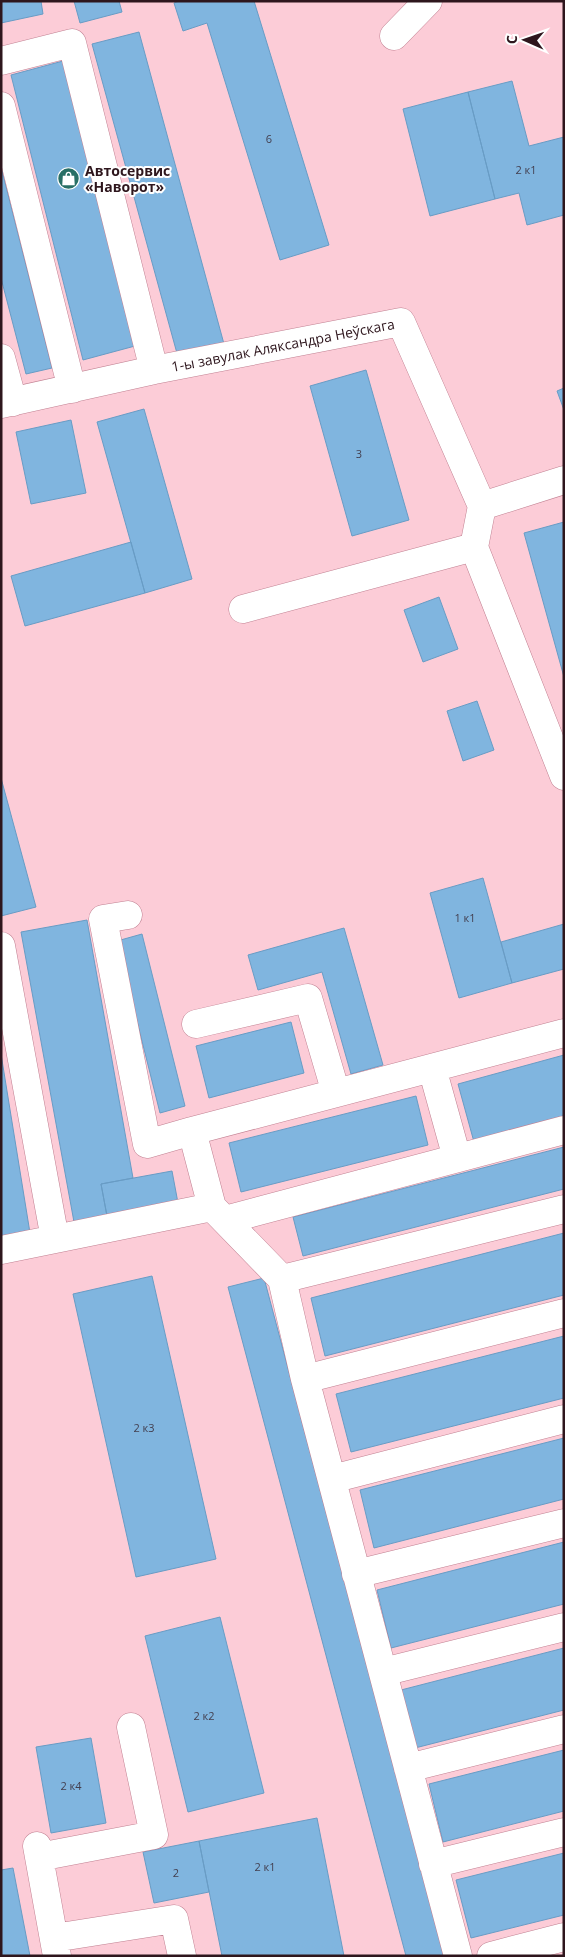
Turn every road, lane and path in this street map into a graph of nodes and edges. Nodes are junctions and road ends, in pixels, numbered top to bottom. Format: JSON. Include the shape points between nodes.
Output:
{"nodes":[{"id":1,"x":428,"y":1,"type":"edge"},
{"id":2,"x":394,"y":36,"type":"dead end"},
{"id":3,"x":1,"y":61,"type":"edge"},
{"id":4,"x":1,"y":106,"type":"edge"},
{"id":5,"x":1,"y":358,"type":"edge"},
{"id":6,"x":154,"y":370,"type":"junction"},
{"id":7,"x":72,"y":388,"type":"junction"},
{"id":8,"x":7,"y":403,"type":"edge"},
{"id":9,"x":564,"y":480,"type":"edge"},
{"id":10,"x":482,"y":506,"type":"junction"},
{"id":11,"x":474,"y":547,"type":"junction"},
{"id":12,"x":243,"y":609,"type":"dead end"},
{"id":13,"x":564,"y":776,"type":"edge"},
{"id":14,"x":128,"y":915,"type":"dead end"},
{"id":15,"x":1,"y":946,"type":"edge"},
{"id":16,"x":196,"y":1024,"type":"dead end"},
{"id":17,"x":564,"y":1033,"type":"edge"},
{"id":18,"x":432,"y":1068,"type":"junction"},
{"id":19,"x":336,"y":1093,"type":"junction"},
{"id":20,"x":564,"y":1130,"type":"edge"},
{"id":21,"x":192,"y":1131,"type":"junction"},
{"id":22,"x":457,"y":1158,"type":"junction"},
{"id":23,"x":564,"y":1209,"type":"edge"},
{"id":24,"x":218,"y":1214,"type":"junction"},
{"id":25,"x":55,"y":1239,"type":"junction"},
{"id":26,"x":1,"y":1250,"type":"edge"},
{"id":27,"x":282,"y":1279,"type":"junction"},
{"id":28,"x":564,"y":1313,"type":"edge"},
{"id":29,"x":305,"y":1379,"type":"junction"},
{"id":30,"x":564,"y":1419,"type":"edge"},
{"id":31,"x":332,"y":1479,"type":"junction"},
{"id":32,"x":564,"y":1523,"type":"edge"},
{"id":33,"x":356,"y":1574,"type":"junction"},
{"id":34,"x":564,"y":1627,"type":"edge"},
{"id":35,"x":383,"y":1672,"type":"junction"},
{"id":36,"x":131,"y":1727,"type":"dead end"},
{"id":37,"x":564,"y":1730,"type":"edge"},
{"id":38,"x":408,"y":1768,"type":"junction"},
{"id":39,"x":564,"y":1832,"type":"edge"},
{"id":40,"x":433,"y":1864,"type":"junction"},
{"id":41,"x":564,"y":1937,"type":"edge"},
{"id":42,"x":56,"y":1947,"type":"edge"},
{"id":43,"x":182,"y":1956,"type":"edge"},
{"id":44,"x":458,"y":1956,"type":"edge"},
{"id":45,"x":491,"y":1956,"type":"edge"}],
"edges":[{"from":1,"to":2,"type":"street"},
{"from":3,"to":6,"type":"street","via":[[72,43]]},
{"from":4,"to":7,"type":"street"},
{"from":5,"to":8,"type":"street"},
{"from":6,"to":7,"type":"street","name":"1-ы завулак Аляксандра Неўскага"},
{"from":6,"to":10,"type":"street","name":"1-ы завулак Аляксандра Неўскага","via":[[401,322]]},
{"from":7,"to":8,"type":"street","name":"1-ы завулак Аляксандра Неўскага"},
{"from":9,"to":10,"type":"street"},
{"from":10,"to":11,"type":"street"},
{"from":11,"to":12,"type":"street"},
{"from":11,"to":13,"type":"street"},
{"from":14,"to":21,"type":"street","via":[[103,919],[147,1144]]},
{"from":15,"to":25,"type":"street"},
{"from":16,"to":19,"type":"street","via":[[308,998]]},
{"from":17,"to":18,"type":"street"},
{"from":18,"to":19,"type":"street"},
{"from":18,"to":22,"type":"street"},
{"from":19,"to":21,"type":"street"},
{"from":20,"to":22,"type":"street"},
{"from":21,"to":24,"type":"street"},
{"from":22,"to":24,"type":"street"},
{"from":23,"to":27,"type":"street"},
{"from":24,"to":25,"type":"street"},
{"from":24,"to":27,"type":"street"},
{"from":25,"to":26,"type":"street"},
{"from":27,"to":29,"type":"street"},
{"from":28,"to":29,"type":"street"},
{"from":29,"to":31,"type":"street"},
{"from":30,"to":31,"type":"street"},
{"from":31,"to":33,"type":"street"},
{"from":32,"to":33,"type":"street"},
{"from":33,"to":35,"type":"street"},
{"from":34,"to":35,"type":"street"},
{"from":35,"to":38,"type":"street"},
{"from":36,"to":42,"type":"street","via":[[154,1835],[38,1852]]},
{"from":37,"to":38,"type":"street"},
{"from":38,"to":40,"type":"street"},
{"from":39,"to":40,"type":"street"},
{"from":40,"to":44,"type":"street"},
{"from":41,"to":45,"type":"street"},
{"from":42,"to":43,"type":"street","via":[[174,1919]]}]}
